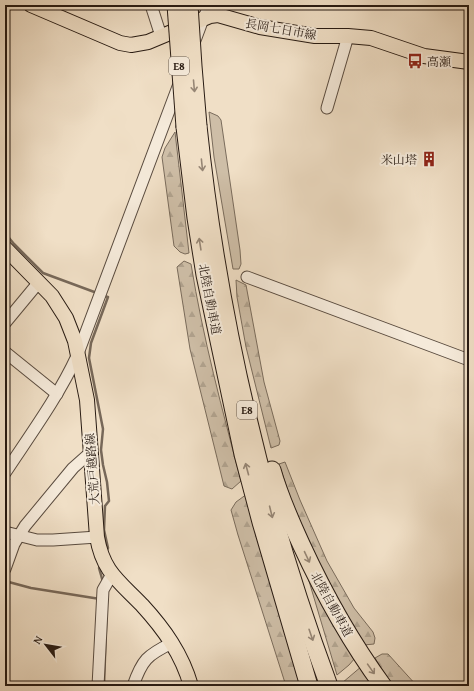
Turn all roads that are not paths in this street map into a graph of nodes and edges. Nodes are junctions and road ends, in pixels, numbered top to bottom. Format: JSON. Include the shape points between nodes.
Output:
{"nodes":[{"id":1,"x":31,"y":5,"type":"edge"},
{"id":2,"x":151,"y":5,"type":"edge"},
{"id":3,"x":176,"y":5,"type":"edge"},
{"id":4,"x":189,"y":5,"type":"edge"},
{"id":5,"x":210,"y":5,"type":"edge"},
{"id":6,"x":203,"y":19,"type":"junction"},
{"id":7,"x":161,"y":36,"type":"junction"},
{"id":8,"x":348,"y":36,"type":"junction"},
{"id":9,"x":469,"y":62,"type":"edge"},
{"id":10,"x":328,"y":108,"type":"dead end"},
{"id":11,"x":191,"y":126,"type":"junction"},
{"id":12,"x":209,"y":217,"type":"junction"},
{"id":13,"x":5,"y":248,"type":"edge"},
{"id":14,"x":248,"y":277,"type":"dead end"},
{"id":15,"x":39,"y":282,"type":"junction"},
{"id":16,"x":5,"y":323,"type":"edge"},
{"id":17,"x":5,"y":352,"type":"edge"},
{"id":18,"x":77,"y":356,"type":"junction"},
{"id":19,"x":469,"y":360,"type":"edge"},
{"id":20,"x":57,"y":394,"type":"junction"},
{"id":21,"x":91,"y":452,"type":"junction"},
{"id":22,"x":5,"y":473,"type":"edge"},
{"id":23,"x":5,"y":532,"type":"edge"},
{"id":24,"x":20,"y":536,"type":"junction"},
{"id":25,"x":97,"y":537,"type":"junction"},
{"id":26,"x":5,"y":569,"type":"edge"},
{"id":27,"x":112,"y":574,"type":"junction"},
{"id":28,"x":281,"y":587,"type":"junction"},
{"id":29,"x":172,"y":643,"type":"junction"},
{"id":30,"x":98,"y":686,"type":"edge"},
{"id":31,"x":133,"y":686,"type":"edge"},
{"id":32,"x":191,"y":686,"type":"edge"},
{"id":33,"x":309,"y":686,"type":"edge"},
{"id":34,"x":315,"y":686,"type":"edge"},
{"id":35,"x":329,"y":686,"type":"edge"},
{"id":36,"x":383,"y":686,"type":"edge"}],
"edges":[{"from":1,"to":7,"type":"main road","name":"長岡七日市線","via":[[120,43],[139,44]]},
{"from":2,"to":7,"type":"street"},
{"from":3,"to":11,"type":"highway","name":"北陸自動車道","number":"E8","bridge":true},
{"from":4,"to":11,"type":"highway","name":"北陸自動車道","number":"E8","one_way":true,"bridge":true},
{"from":5,"to":6,"type":"street"},
{"from":6,"to":7,"type":"main road","name":"長岡七日市線"},
{"from":6,"to":8,"type":"main road","name":"長岡七日市線","via":[[218,15],[260,27],[307,35]]},
{"from":6,"to":18,"type":"street"},
{"from":8,"to":9,"type":"main road","name":"長岡七日市線","via":[[371,38],[424,56]]},
{"from":8,"to":10,"type":"street"},
{"from":11,"to":12,"type":"highway","name":"北陸自動車道","number":"E8","one_way":true},
{"from":28,"to":11,"type":"highway","name":"北陸自動車道","number":"E8","one_way":true,"via":[[243,454],[220,352],[201,254]]},
{"from":12,"to":35,"type":"highway","name":"北陸自動車道","number":"E8","one_way":true,"via":[[240,389],[273,519]]},
{"from":12,"to":36,"type":"highway","name":"北陸自動車道","number":"E8","one_way":true,"via":[[233,327],[275,482],[311,567],[331,605]]},
{"from":13,"to":15,"type":"main road","name":"大荒戸越路線"},
{"from":14,"to":19,"type":"street"},
{"from":15,"to":16,"type":"street"},
{"from":15,"to":18,"type":"main road","name":"大荒戸越路線","via":[[66,318],[75,341]]},
{"from":17,"to":20,"type":"street"},
{"from":18,"to":20,"type":"street"},
{"from":18,"to":21,"type":"main road","name":"大荒戸越路線","via":[[87,400]]},
{"from":20,"to":22,"type":"street"},
{"from":21,"to":24,"type":"street","via":[[73,468]]},
{"from":21,"to":25,"type":"main road","name":"大荒戸越路線"},
{"from":23,"to":24,"type":"street"},
{"from":24,"to":25,"type":"street","via":[[37,540]]},
{"from":24,"to":26,"type":"street","via":[[14,544]]},
{"from":25,"to":27,"type":"main road","name":"大荒戸越路線","via":[[102,558]]},
{"from":27,"to":29,"type":"main road","name":"大荒戸越路線","via":[[143,606]]},
{"from":27,"to":30,"type":"street","via":[[103,590]]},
{"from":28,"to":33,"type":"highway","name":"北陸自動車道","number":"E8"},
{"from":28,"to":34,"type":"highway","name":"北陸自動車道","number":"E8"},
{"from":29,"to":31,"type":"street","via":[[145,659]]},
{"from":29,"to":32,"type":"main road","name":"大荒戸越路線"}]}
